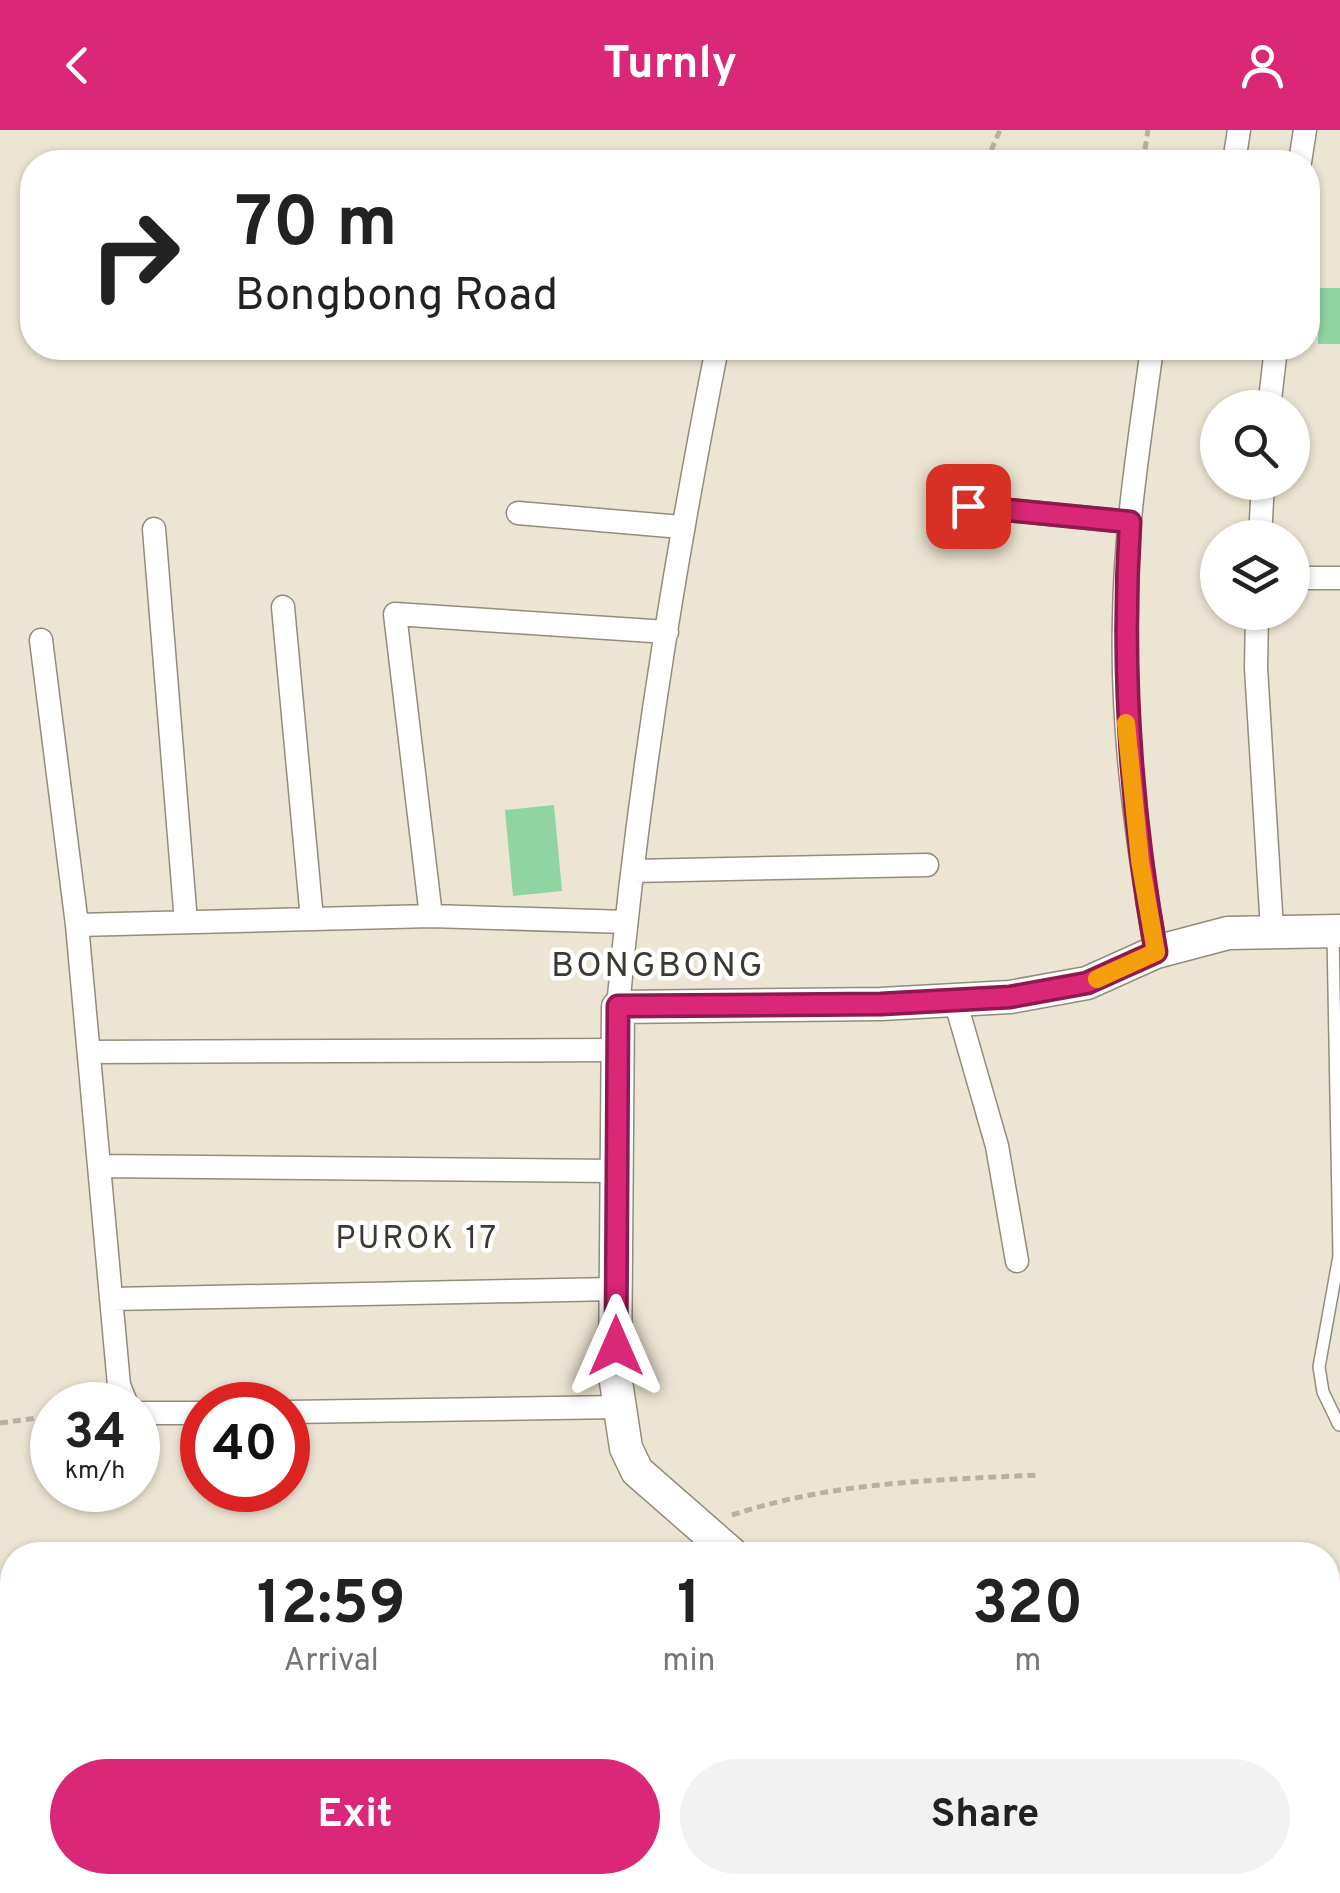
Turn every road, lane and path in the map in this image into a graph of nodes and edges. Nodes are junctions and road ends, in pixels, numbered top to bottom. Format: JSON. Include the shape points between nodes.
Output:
{"nodes":[{"id":1,"x":715,"y":360,"type":"edge"},
{"id":2,"x":1150,"y":360,"type":"edge"},
{"id":3,"x":1275,"y":360,"type":"edge"},
{"id":4,"x":1271,"y":390,"type":"edge"},
{"id":5,"x":968,"y":506,"type":"dead end"},
{"id":6,"x":518,"y":513,"type":"dead end"},
{"id":7,"x":1130,"y":522,"type":"junction"},
{"id":8,"x":681,"y":527,"type":"junction"},
{"id":9,"x":154,"y":529,"type":"dead end"},
{"id":10,"x":1310,"y":578,"type":"edge"},
{"id":11,"x":1340,"y":578,"type":"edge"},
{"id":12,"x":282,"y":607,"type":"dead end"},
{"id":13,"x":1257,"y":630,"type":"edge"},
{"id":14,"x":667,"y":632,"type":"junction"},
{"id":15,"x":42,"y":640,"type":"dead end"},
{"id":16,"x":927,"y":864,"type":"dead end"},
{"id":17,"x":633,"y":871,"type":"junction"},
{"id":18,"x":431,"y":916,"type":"junction"},
{"id":19,"x":312,"y":919,"type":"junction"},
{"id":20,"x":186,"y":922,"type":"junction"},
{"id":21,"x":626,"y":922,"type":"junction"},
{"id":22,"x":76,"y":925,"type":"junction"},
{"id":23,"x":1272,"y":929,"type":"junction"},
{"id":24,"x":1336,"y":930,"type":"edge"},
{"id":25,"x":1156,"y":952,"type":"junction"},
{"id":26,"x":955,"y":1000,"type":"junction"},
{"id":27,"x":618,"y":1006,"type":"junction"},
{"id":28,"x":616,"y":1050,"type":"junction"},
{"id":29,"x":89,"y":1052,"type":"junction"},
{"id":30,"x":100,"y":1166,"type":"junction"},
{"id":31,"x":614,"y":1170,"type":"junction"},
{"id":32,"x":1017,"y":1261,"type":"dead end"},
{"id":33,"x":615,"y":1288,"type":"junction"},
{"id":34,"x":111,"y":1300,"type":"junction"},
{"id":35,"x":120,"y":1382,"type":"edge"},
{"id":36,"x":618,"y":1407,"type":"junction"},
{"id":37,"x":310,"y":1412,"type":"edge"},
{"id":38,"x":30,"y":1419,"type":"edge"},
{"id":39,"x":0,"y":1423,"type":"edge"},
{"id":40,"x":1339,"y":1425,"type":"edge"},
{"id":41,"x":1038,"y":1475,"type":"dead end"},
{"id":42,"x":702,"y":1530,"type":"junction"},
{"id":43,"x":717,"y":1542,"type":"edge"}],
"edges":[{"from":1,"to":8,"type":"street"},
{"from":2,"to":7,"type":"street"},
{"from":3,"to":4,"type":"street"},
{"from":5,"to":7,"type":"street"},
{"from":6,"to":8,"type":"street"},
{"from":7,"to":25,"type":"street","via":[[1126,722]]},
{"from":8,"to":14,"type":"street"},
{"from":9,"to":20,"type":"street"},
{"from":10,"to":11,"type":"street"},
{"from":12,"to":19,"type":"street"},
{"from":13,"to":23,"type":"street"},
{"from":14,"to":17,"type":"street"},
{"from":14,"to":18,"type":"street","via":[[395,614]]},
{"from":15,"to":22,"type":"street"},
{"from":16,"to":17,"type":"street"},
{"from":17,"to":21,"type":"street"},
{"from":18,"to":19,"type":"street"},
{"from":18,"to":21,"type":"street"},
{"from":19,"to":20,"type":"street"},
{"from":20,"to":22,"type":"street"},
{"from":21,"to":27,"type":"street"},
{"from":22,"to":29,"type":"street"},
{"from":23,"to":24,"type":"street"},
{"from":23,"to":25,"type":"street","via":[[1228,932]]},
{"from":24,"to":40,"type":"lane","via":[[1339,1256],[1319,1368]]},
{"from":25,"to":26,"type":"street","via":[[1055,992]]},
{"from":26,"to":27,"type":"street"},
{"from":26,"to":32,"type":"street","via":[[1002,1165]]},
{"from":27,"to":28,"type":"street"},
{"from":28,"to":29,"type":"street"},
{"from":28,"to":31,"type":"street"},
{"from":29,"to":30,"type":"street"},
{"from":30,"to":31,"type":"street"},
{"from":30,"to":34,"type":"street"},
{"from":31,"to":33,"type":"street"},
{"from":33,"to":34,"type":"street"},
{"from":33,"to":36,"type":"street"},
{"from":34,"to":35,"type":"street"},
{"from":36,"to":37,"type":"street"},
{"from":36,"to":42,"type":"street","via":[[637,1471]]},
{"from":38,"to":39,"type":"path"},
{"from":41,"to":42,"type":"path","via":[[884,1482],[797,1496]]},
{"from":42,"to":43,"type":"street"}]}
